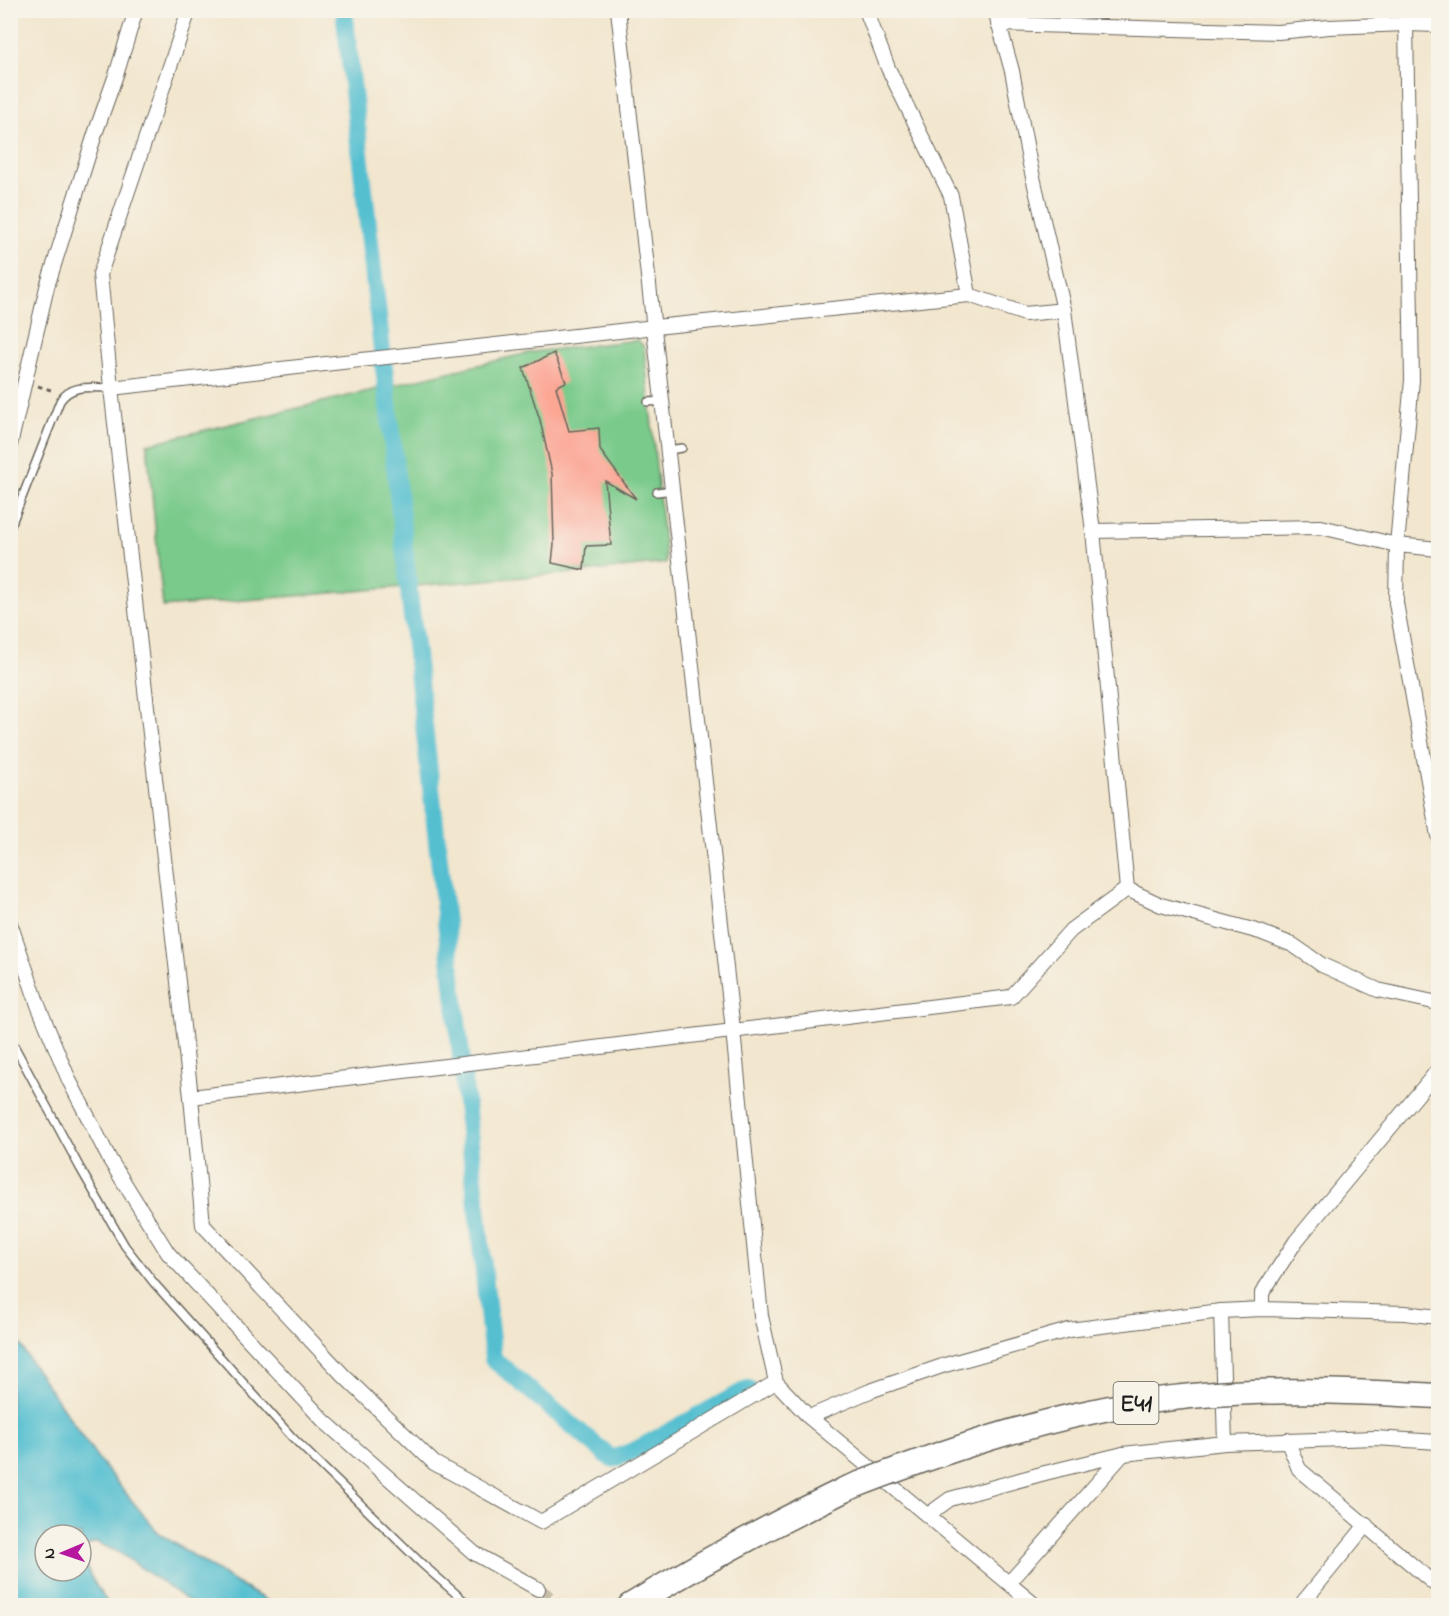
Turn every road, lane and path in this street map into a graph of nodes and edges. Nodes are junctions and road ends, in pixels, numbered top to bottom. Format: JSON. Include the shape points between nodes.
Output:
{"nodes":[{"id":1,"x":136,"y":10,"type":"edge"},
{"id":2,"x":189,"y":10,"type":"edge"},
{"id":3,"x":618,"y":10,"type":"edge"},
{"id":4,"x":866,"y":10,"type":"edge"},
{"id":5,"x":1420,"y":10,"type":"edge"},
{"id":6,"x":996,"y":17,"type":"edge"},
{"id":7,"x":1406,"y":24,"type":"junction"},
{"id":8,"x":1438,"y":25,"type":"edge"},
{"id":9,"x":969,"y":295,"type":"junction"},
{"id":10,"x":1064,"y":310,"type":"junction"},
{"id":11,"x":655,"y":327,"type":"junction"},
{"id":12,"x":25,"y":382,"type":"junction"},
{"id":13,"x":111,"y":388,"type":"junction"},
{"id":14,"x":65,"y":394,"type":"junction"},
{"id":15,"x":663,"y":401,"type":"junction"},
{"id":16,"x":648,"y":402,"type":"dead end"},
{"id":17,"x":10,"y":445,"type":"edge"},
{"id":18,"x":673,"y":490,"type":"junction"},
{"id":19,"x":657,"y":492,"type":"dead end"},
{"id":20,"x":10,"y":528,"type":"edge"},
{"id":21,"x":1093,"y":531,"type":"junction"},
{"id":22,"x":1397,"y":545,"type":"junction"},
{"id":23,"x":1438,"y":549,"type":"edge"},
{"id":24,"x":1438,"y":836,"type":"edge"},
{"id":25,"x":1127,"y":889,"type":"junction"},
{"id":26,"x":10,"y":922,"type":"edge"},
{"id":27,"x":1438,"y":1003,"type":"edge"},
{"id":28,"x":733,"y":1030,"type":"junction"},
{"id":29,"x":10,"y":1038,"type":"edge"},
{"id":30,"x":1438,"y":1070,"type":"edge"},
{"id":31,"x":191,"y":1097,"type":"junction"},
{"id":32,"x":1262,"y":1309,"type":"junction"},
{"id":33,"x":1221,"y":1311,"type":"junction"},
{"id":34,"x":1438,"y":1317,"type":"edge"},
{"id":35,"x":776,"y":1382,"type":"junction"},
{"id":36,"x":1438,"y":1396,"type":"edge"},
{"id":37,"x":809,"y":1417,"type":"junction"},
{"id":38,"x":1287,"y":1440,"type":"junction"},
{"id":39,"x":1438,"y":1442,"type":"edge"},
{"id":40,"x":1225,"y":1443,"type":"junction"},
{"id":41,"x":1123,"y":1454,"type":"junction"},
{"id":42,"x":928,"y":1515,"type":"junction"},
{"id":43,"x":1366,"y":1525,"type":"junction"},
{"id":44,"x":1009,"y":1583,"type":"junction"},
{"id":45,"x":1438,"y":1587,"type":"edge"},
{"id":46,"x":538,"y":1589,"type":"tunnel mouth"},
{"id":47,"x":470,"y":1605,"type":"edge"},
{"id":48,"x":630,"y":1605,"type":"edge"},
{"id":49,"x":1036,"y":1605,"type":"edge"},
{"id":50,"x":1300,"y":1605,"type":"edge"}],
"edges":[{"from":1,"to":12,"type":"street","via":[[47,287]]},
{"from":2,"to":13,"type":"street","via":[[100,274]]},
{"from":3,"to":11,"type":"street"},
{"from":4,"to":9,"type":"street","via":[[888,68],[951,196]]},
{"from":5,"to":7,"type":"street"},
{"from":6,"to":7,"type":"street","via":[[1278,32]]},
{"from":6,"to":10,"type":"street","via":[[1012,71]]},
{"from":7,"to":8,"type":"street"},
{"from":7,"to":22,"type":"street","via":[[1412,380]]},
{"from":9,"to":10,"type":"street","via":[[1024,314]]},
{"from":9,"to":11,"type":"street"},
{"from":10,"to":21,"type":"street"},
{"from":11,"to":13,"type":"street"},
{"from":11,"to":15,"type":"street"},
{"from":12,"to":14,"type":"path"},
{"from":12,"to":17,"type":"street"},
{"from":13,"to":14,"type":"lane","via":[[76,388]]},
{"from":13,"to":31,"type":"street"},
{"from":14,"to":20,"type":"lane"},
{"from":15,"to":16,"type":"lane"},
{"from":15,"to":18,"type":"street","via":[[675,449]]},
{"from":18,"to":19,"type":"lane"},
{"from":18,"to":28,"type":"street"},
{"from":21,"to":22,"type":"street","via":[[1321,526]]},
{"from":21,"to":25,"type":"street"},
{"from":22,"to":23,"type":"street"},
{"from":22,"to":24,"type":"street","via":[[1396,603]]},
{"from":25,"to":27,"type":"street","via":[[1161,905],[1271,936],[1378,990]]},
{"from":25,"to":28,"type":"street","via":[[1071,930],[1011,997]]},
{"from":26,"to":46,"type":"street","via":[[69,1080],[110,1160],[168,1253],[324,1421],[474,1553]]},
{"from":28,"to":31,"type":"street"},
{"from":28,"to":35,"type":"street","via":[[761,1316]]},
{"from":29,"to":47,"type":"lane","via":[[125,1246],[154,1283],[292,1437],[421,1563]]},
{"from":30,"to":32,"type":"street","via":[[1296,1242],[1262,1293]]},
{"from":31,"to":35,"type":"street","via":[[203,1225],[343,1375],[434,1463],[541,1521]]},
{"from":32,"to":33,"type":"street"},
{"from":32,"to":34,"type":"street"},
{"from":33,"to":37,"type":"street","via":[[1069,1330],[945,1365]]},
{"from":33,"to":40,"type":"street"},
{"from":35,"to":37,"type":"street"},
{"from":36,"to":48,"type":"highway","number":"E41","bridge":true,"via":[[1365,1391],[1215,1395],[1140,1402],[1066,1416],[926,1458],[846,1489],[756,1533]]},
{"from":37,"to":42,"type":"street"},
{"from":38,"to":39,"type":"street","via":[[1375,1438]]},
{"from":38,"to":40,"type":"street"},
{"from":38,"to":43,"type":"street","via":[[1299,1468]]},
{"from":40,"to":41,"type":"street"},
{"from":41,"to":42,"type":"street","via":[[950,1499]]},
{"from":41,"to":44,"type":"street"},
{"from":42,"to":44,"type":"street"},
{"from":43,"to":45,"type":"street"},
{"from":43,"to":50,"type":"street"},
{"from":44,"to":49,"type":"street"}]}
